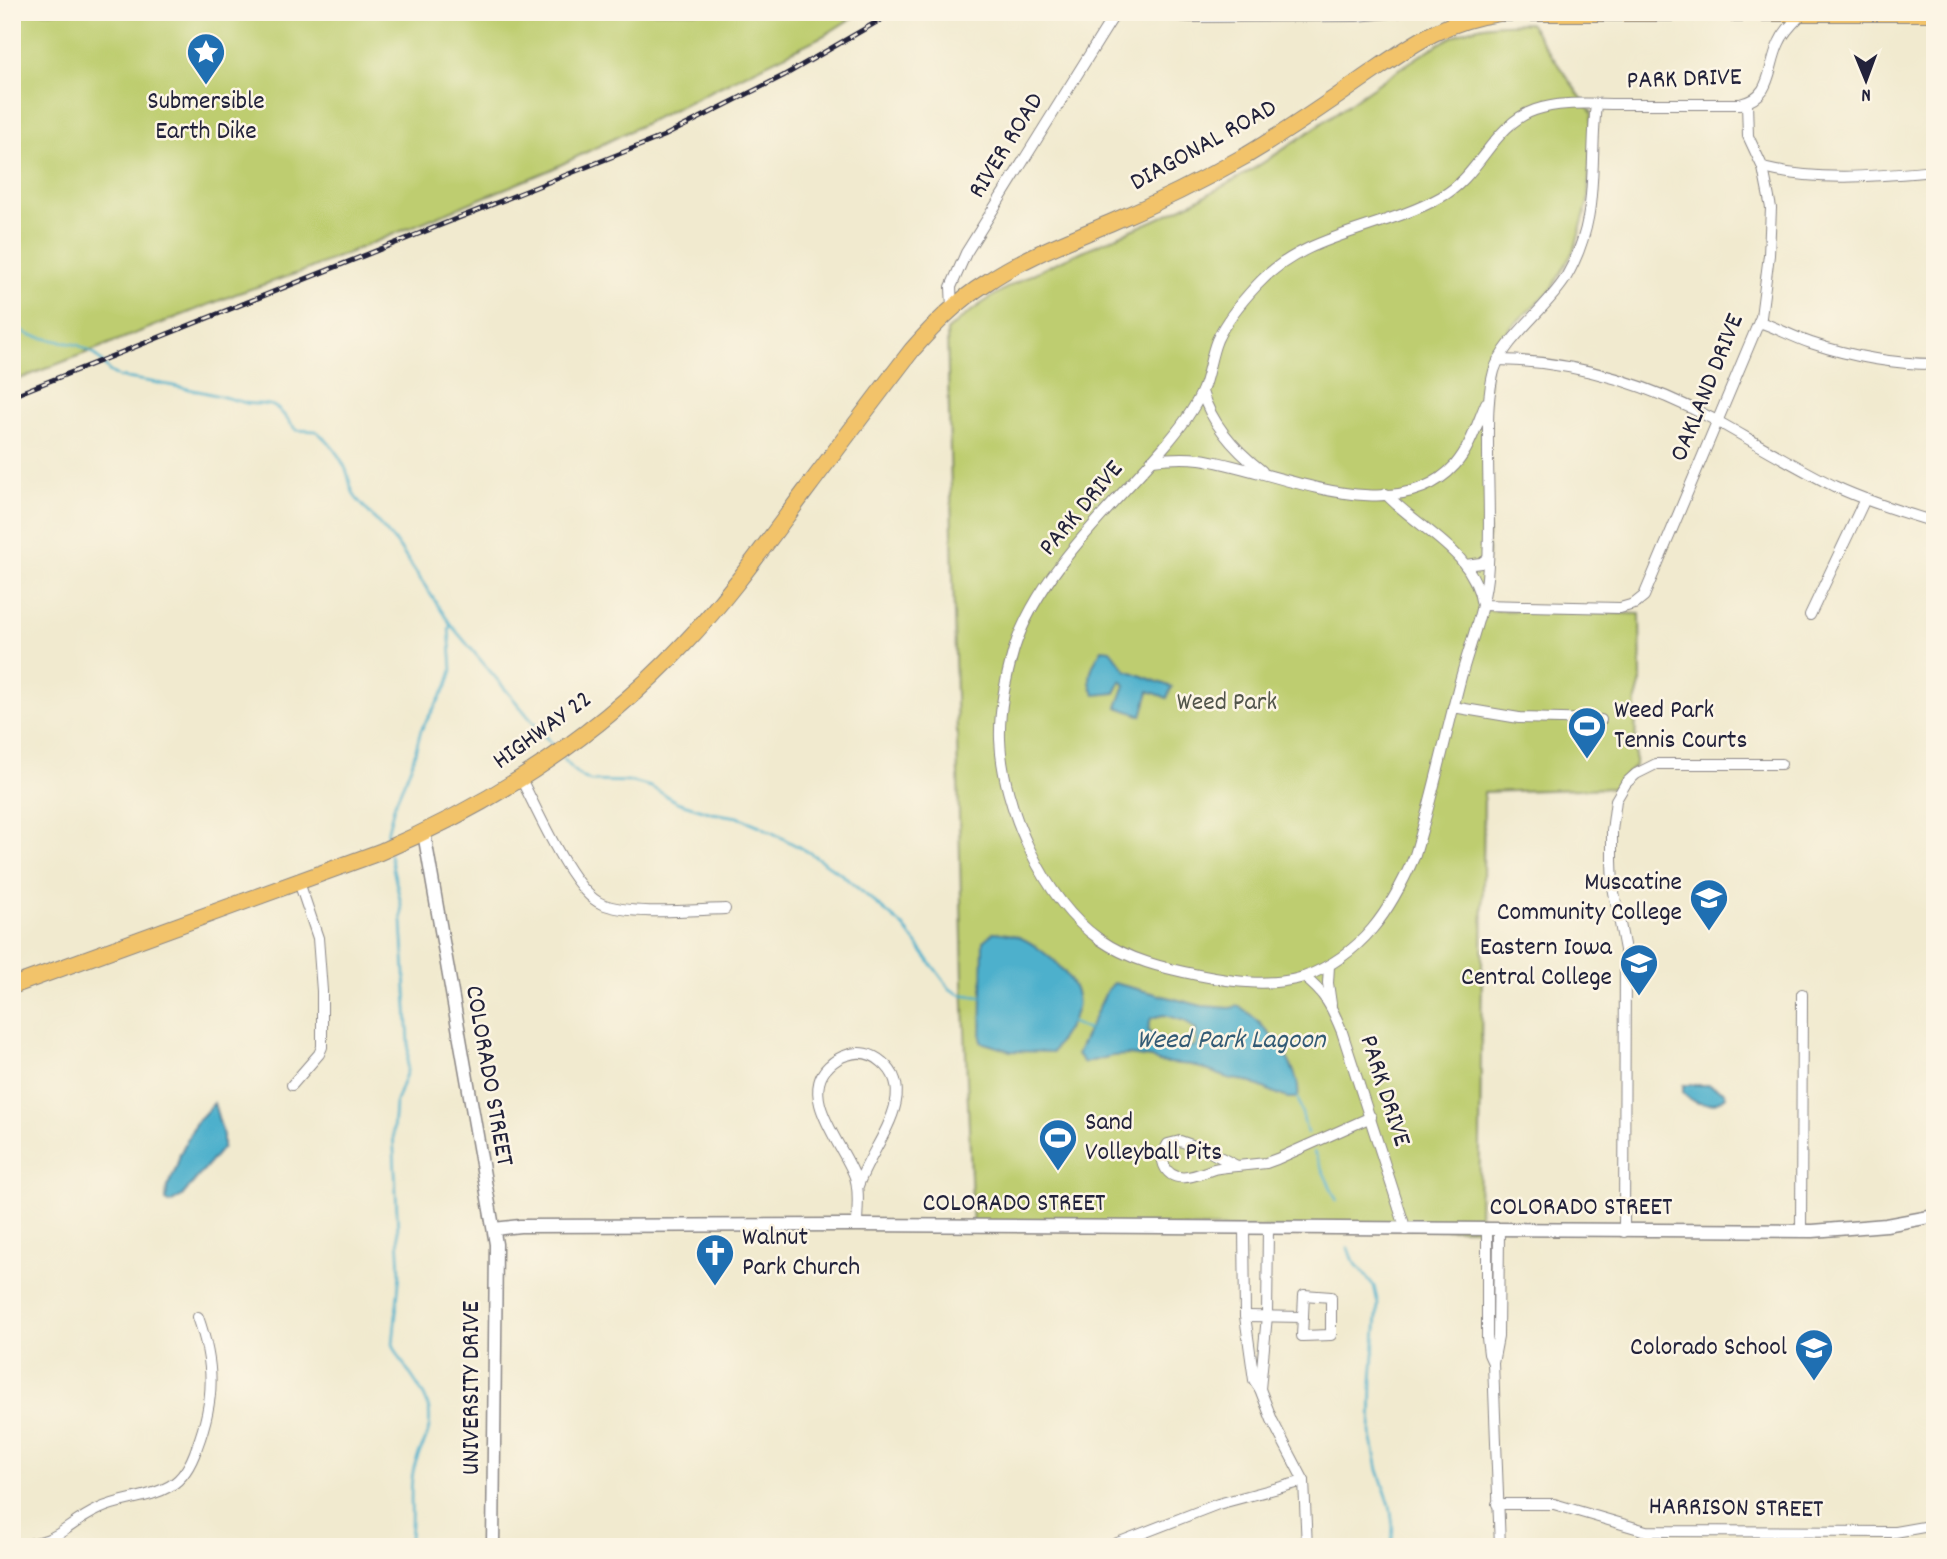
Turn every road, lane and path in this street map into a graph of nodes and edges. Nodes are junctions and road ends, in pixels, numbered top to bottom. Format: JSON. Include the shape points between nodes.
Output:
{"nodes":[{"id":1,"x":1116,"y":12,"type":"edge"},
{"id":2,"x":1133,"y":12,"type":"edge"},
{"id":3,"x":1401,"y":12,"type":"edge"},
{"id":4,"x":1804,"y":13,"type":"edge"},
{"id":5,"x":1935,"y":13,"type":"edge"},
{"id":6,"x":1470,"y":14,"type":"edge"},
{"id":7,"x":1747,"y":103,"type":"junction"},
{"id":8,"x":1596,"y":104,"type":"junction"},
{"id":9,"x":1763,"y":168,"type":"junction"},
{"id":10,"x":1935,"y":171,"type":"edge"},
{"id":11,"x":952,"y":309,"type":"junction"},
{"id":12,"x":1760,"y":322,"type":"junction"},
{"id":13,"x":1498,"y":360,"type":"junction"},
{"id":14,"x":1935,"y":364,"type":"edge"},
{"id":15,"x":1202,"y":393,"type":"junction"},
{"id":16,"x":1488,"y":397,"type":"junction"},
{"id":17,"x":1717,"y":421,"type":"junction"},
{"id":18,"x":1153,"y":460,"type":"junction"},
{"id":19,"x":1267,"y":475,"type":"junction"},
{"id":20,"x":1386,"y":494,"type":"junction"},
{"id":21,"x":1865,"y":499,"type":"junction"},
{"id":22,"x":1935,"y":522,"type":"edge"},
{"id":23,"x":1488,"y":558,"type":"junction"},
{"id":24,"x":1465,"y":565,"type":"junction"},
{"id":25,"x":1482,"y":605,"type":"junction"},
{"id":26,"x":1810,"y":615,"type":"dead end"},
{"id":27,"x":1453,"y":707,"type":"junction"},
{"id":28,"x":1601,"y":720,"type":"dead end"},
{"id":29,"x":1781,"y":764,"type":"dead end"},
{"id":30,"x":521,"y":779,"type":"junction"},
{"id":31,"x":424,"y":832,"type":"junction"},
{"id":32,"x":299,"y":882,"type":"junction"},
{"id":33,"x":725,"y":909,"type":"dead end"},
{"id":34,"x":1329,"y":967,"type":"junction"},
{"id":35,"x":1304,"y":977,"type":"junction"},
{"id":36,"x":12,"y":986,"type":"edge"},
{"id":37,"x":1802,"y":994,"type":"dead end"},
{"id":38,"x":1331,"y":1005,"type":"junction"},
{"id":39,"x":292,"y":1085,"type":"dead end"},
{"id":40,"x":1371,"y":1117,"type":"junction"},
{"id":41,"x":1237,"y":1166,"type":"junction"},
{"id":42,"x":858,"y":1186,"type":"junction"},
{"id":43,"x":1935,"y":1216,"type":"edge"},
{"id":44,"x":857,"y":1225,"type":"junction"},
{"id":45,"x":1244,"y":1228,"type":"junction"},
{"id":46,"x":1268,"y":1228,"type":"junction"},
{"id":47,"x":494,"y":1229,"type":"junction"},
{"id":48,"x":1406,"y":1230,"type":"junction"},
{"id":49,"x":1493,"y":1230,"type":"junction"},
{"id":50,"x":1624,"y":1231,"type":"junction"},
{"id":51,"x":1801,"y":1231,"type":"junction"},
{"id":52,"x":1245,"y":1316,"type":"junction"},
{"id":53,"x":1267,"y":1316,"type":"junction"},
{"id":54,"x":198,"y":1317,"type":"dead end"},
{"id":55,"x":1303,"y":1317,"type":"junction"},
{"id":56,"x":1260,"y":1389,"type":"junction"},
{"id":57,"x":1304,"y":1481,"type":"junction"},
{"id":58,"x":1497,"y":1504,"type":"junction"},
{"id":59,"x":1935,"y":1525,"type":"edge"},
{"id":60,"x":12,"y":1545,"type":"edge"},
{"id":61,"x":493,"y":1547,"type":"edge"},
{"id":62,"x":1107,"y":1547,"type":"edge"},
{"id":63,"x":1307,"y":1547,"type":"edge"},
{"id":64,"x":1500,"y":1547,"type":"edge"}],
"edges":[{"from":1,"to":11,"type":"street","name":"RIVER ROAD","via":[[966,253],[951,287]]},
{"from":2,"to":3,"type":"street","via":[[1191,17]]},
{"from":4,"to":5,"type":"main road","name":"DIAGONAL ROAD"},
{"from":4,"to":6,"type":"main road","name":"DIAGONAL ROAD"},
{"from":4,"to":7,"type":"street","name":"PARK DRIVE","via":[[1780,40],[1764,91]]},
{"from":6,"to":11,"type":"main road","name":"DIAGONAL ROAD","via":[[1424,38],[1248,154],[1153,204],[1014,266]]},
{"from":7,"to":8,"type":"street","name":"PARK DRIVE"},
{"from":7,"to":9,"type":"street","name":"OAKLAND DRIVE","via":[[1748,136]]},
{"from":8,"to":13,"type":"street","name":"PARK DRIVE","via":[[1592,195],[1581,245],[1563,281]]},
{"from":8,"to":15,"type":"street","name":"PARK DRIVE","via":[[1531,111],[1511,123],[1465,179],[1443,197],[1283,262],[1257,285],[1224,326]]},
{"from":9,"to":10,"type":"street","via":[[1846,177]]},
{"from":9,"to":12,"type":"street","name":"OAKLAND DRIVE","via":[[1771,208]]},
{"from":11,"to":30,"type":"main road","name":"HIGHWAY 22","via":[[912,350],[737,583],[693,634],[621,704]]},
{"from":12,"to":14,"type":"street","via":[[1837,350]]},
{"from":12,"to":17,"type":"street","name":"OAKLAND DRIVE"},
{"from":13,"to":16,"type":"street","name":"PARK DRIVE"},
{"from":13,"to":17,"type":"street","via":[[1542,362],[1603,374]]},
{"from":15,"to":18,"type":"street","name":"PARK DRIVE"},
{"from":15,"to":19,"type":"street","via":[[1219,428]]},
{"from":16,"to":20,"type":"street","via":[[1454,466],[1418,489]]},
{"from":16,"to":23,"type":"street","name":"PARK DRIVE"},
{"from":17,"to":21,"type":"street"},
{"from":17,"to":25,"type":"street","name":"OAKLAND DRIVE","via":[[1644,596],[1627,607]]},
{"from":18,"to":19,"type":"street","via":[[1199,459]]},
{"from":18,"to":35,"type":"street","name":"PARK DRIVE","via":[[1056,573],[1019,634],[1001,713],[1008,786],[1020,825],[1051,887],[1079,923],[1110,946],[1150,964],[1217,979],[1272,983]]},
{"from":19,"to":20,"type":"street","via":[[1308,486]]},
{"from":20,"to":24,"type":"street","via":[[1439,536]]},
{"from":21,"to":22,"type":"street"},
{"from":21,"to":26,"type":"street"},
{"from":23,"to":24,"type":"street"},
{"from":23,"to":25,"type":"street","name":"PARK DRIVE"},
{"from":24,"to":25,"type":"street"},
{"from":25,"to":27,"type":"street","name":"PARK DRIVE"},
{"from":27,"to":28,"type":"street","via":[[1519,718]]},
{"from":27,"to":34,"type":"street","name":"PARK DRIVE","via":[[1422,830],[1403,882],[1374,928]]},
{"from":29,"to":50,"type":"street","via":[[1656,764],[1636,774],[1616,800],[1613,887],[1625,950]]},
{"from":30,"to":31,"type":"main road","name":"HIGHWAY 22"},
{"from":30,"to":33,"type":"street","via":[[575,881],[597,902],[619,909]]},
{"from":31,"to":32,"type":"main road","name":"HIGHWAY 22"},
{"from":31,"to":47,"type":"street","name":"COLORADO STREET"},
{"from":32,"to":36,"type":"main road","name":"HIGHWAY 22"},
{"from":32,"to":39,"type":"street","via":[[317,938],[322,1047]]},
{"from":34,"to":35,"type":"street","name":"PARK DRIVE"},
{"from":34,"to":38,"type":"street"},
{"from":35,"to":38,"type":"street","name":"PARK DRIVE"},
{"from":37,"to":51,"type":"street"},
{"from":38,"to":40,"type":"street","name":"PARK DRIVE"},
{"from":40,"to":41,"type":"street","via":[[1278,1159]]},
{"from":40,"to":48,"type":"street","name":"PARK DRIVE"},
{"from":41,"to":41,"type":"street","via":[[1179,1177],[1167,1169],[1163,1153],[1168,1144],[1180,1141]]},
{"from":42,"to":42,"type":"street","via":[[894,1112],[898,1091],[888,1067],[856,1053],[840,1057],[826,1069],[818,1093],[822,1112]]},
{"from":42,"to":44,"type":"street"},
{"from":43,"to":51,"type":"street","name":"COLORADO STREET"},
{"from":44,"to":45,"type":"street","name":"COLORADO STREET"},
{"from":44,"to":47,"type":"street","name":"COLORADO STREET"},
{"from":45,"to":46,"type":"street","name":"COLORADO STREET"},
{"from":45,"to":52,"type":"street"},
{"from":46,"to":48,"type":"street","name":"COLORADO STREET"},
{"from":46,"to":53,"type":"street"},
{"from":47,"to":61,"type":"street","name":"UNIVERSITY DRIVE"},
{"from":48,"to":49,"type":"street","name":"COLORADO STREET"},
{"from":49,"to":50,"type":"street","name":"COLORADO STREET"},
{"from":49,"to":58,"type":"street","via":[[1487,1338],[1493,1363]]},
{"from":50,"to":51,"type":"street","name":"COLORADO STREET"},
{"from":52,"to":53,"type":"street"},
{"from":52,"to":56,"type":"street","via":[[1254,1380]]},
{"from":53,"to":55,"type":"street"},
{"from":53,"to":56,"type":"street"},
{"from":54,"to":60,"type":"street","via":[[209,1351],[212,1391],[194,1455],[179,1480],[160,1491],[103,1507],[52,1539]]},
{"from":55,"to":55,"type":"street","via":[[1302,1335],[1331,1335],[1331,1297],[1304,1295]]},
{"from":56,"to":57,"type":"street"},
{"from":57,"to":62,"type":"street","via":[[1218,1504]]},
{"from":57,"to":63,"type":"street"},
{"from":58,"to":59,"type":"street","name":"HARRISON STREET","via":[[1554,1504],[1646,1531],[1895,1532]]},
{"from":58,"to":64,"type":"street"}]}
